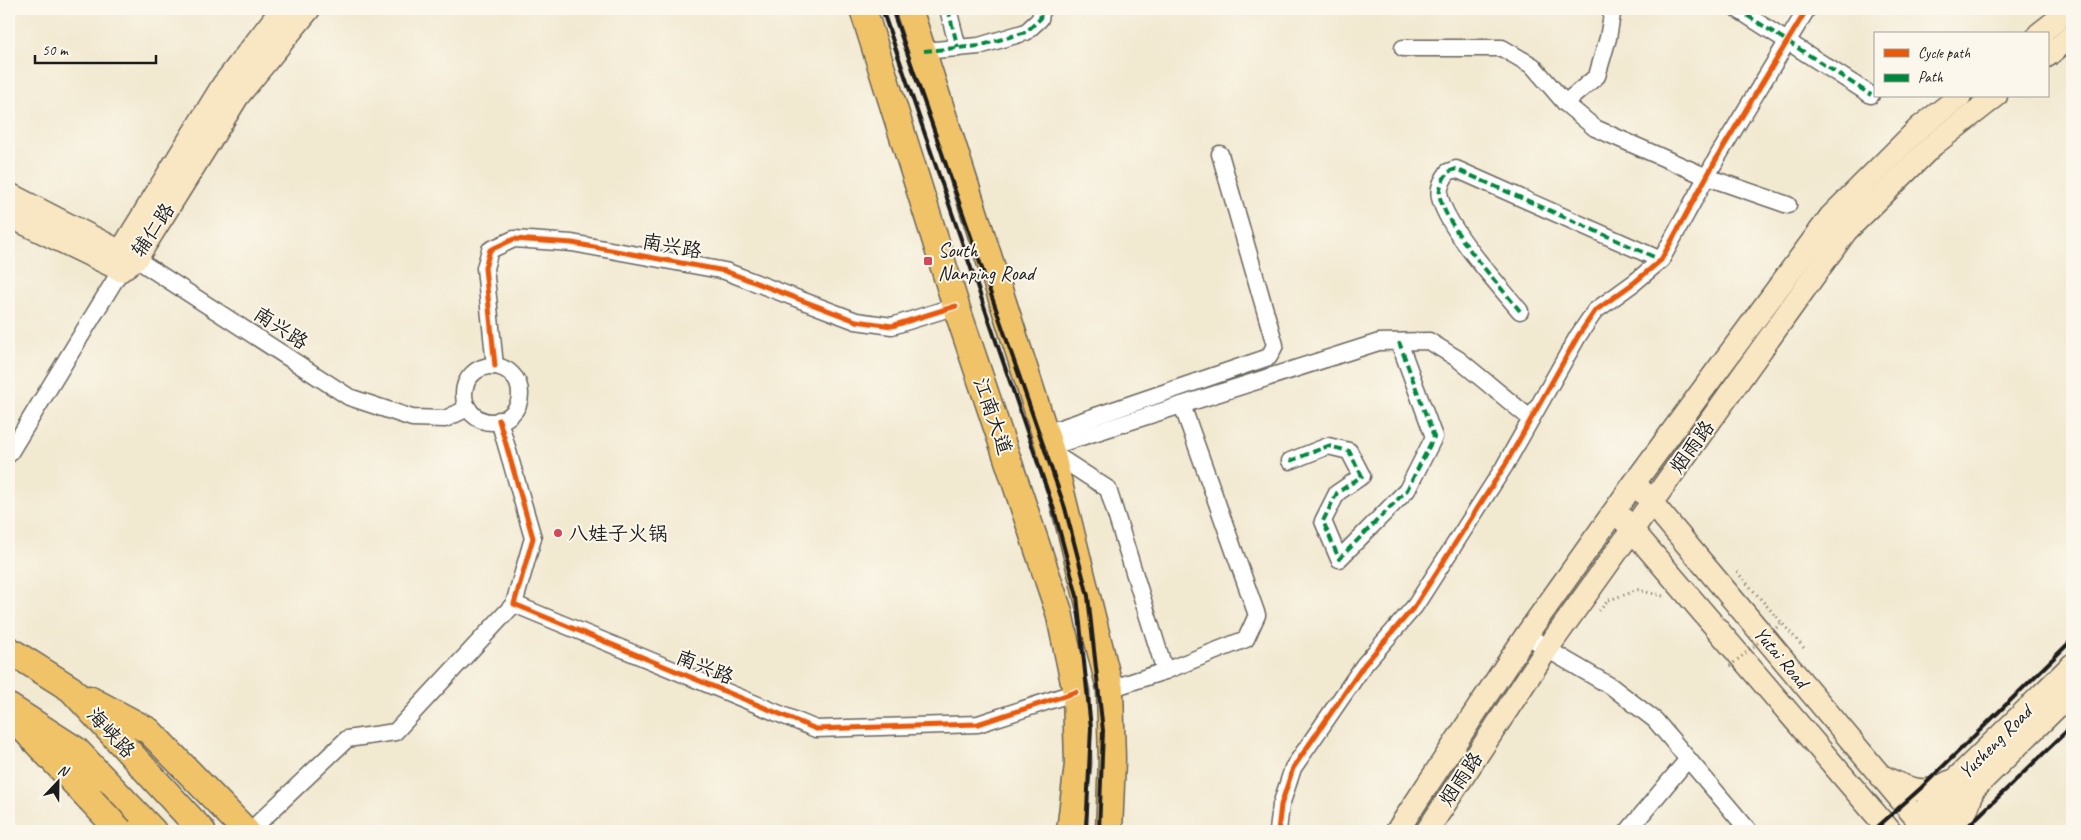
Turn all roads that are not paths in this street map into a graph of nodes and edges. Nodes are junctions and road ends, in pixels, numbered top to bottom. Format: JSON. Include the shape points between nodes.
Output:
{"nodes":[{"id":1,"x":282,"y":9,"type":"edge"},
{"id":2,"x":309,"y":9,"type":"edge"},
{"id":3,"x":863,"y":9,"type":"edge"},
{"id":4,"x":909,"y":9,"type":"edge"},
{"id":5,"x":948,"y":9,"type":"edge"},
{"id":6,"x":1042,"y":9,"type":"edge"},
{"id":7,"x":1613,"y":9,"type":"edge"},
{"id":8,"x":1738,"y":9,"type":"edge"},
{"id":9,"x":1807,"y":9,"type":"edge"},
{"id":10,"x":2070,"y":9,"type":"edge"},
{"id":11,"x":2041,"y":32,"type":"edge"},
{"id":12,"x":2072,"y":36,"type":"edge"},
{"id":13,"x":1787,"y":42,"type":"junction"},
{"id":14,"x":958,"y":48,"type":"junction"},
{"id":15,"x":1403,"y":48,"type":"dead end"},
{"id":16,"x":924,"y":51,"type":"junction"},
{"id":17,"x":2048,"y":55,"type":"edge"},
{"id":18,"x":1871,"y":95,"type":"dead end"},
{"id":19,"x":1957,"y":98,"type":"edge"},
{"id":20,"x":1993,"y":98,"type":"edge"},
{"id":21,"x":1566,"y":103,"type":"junction"},
{"id":22,"x":1220,"y":154,"type":"dead end"},
{"id":23,"x":1707,"y":177,"type":"junction"},
{"id":24,"x":9,"y":194,"type":"edge"},
{"id":25,"x":1788,"y":205,"type":"dead end"},
{"id":26,"x":9,"y":216,"type":"edge"},
{"id":27,"x":126,"y":260,"type":"junction"},
{"id":28,"x":1661,"y":260,"type":"junction"},
{"id":29,"x":956,"y":306,"type":"junction"},
{"id":30,"x":1520,"y":311,"type":"dead end"},
{"id":31,"x":1399,"y":342,"type":"junction"},
{"id":32,"x":495,"y":366,"type":"junction"},
{"id":33,"x":1182,"y":405,"type":"junction"},
{"id":34,"x":468,"y":408,"type":"junction"},
{"id":35,"x":1531,"y":419,"type":"junction"},
{"id":36,"x":499,"y":420,"type":"junction"},
{"id":37,"x":1049,"y":444,"type":"junction"},
{"id":38,"x":9,"y":454,"type":"edge"},
{"id":39,"x":1290,"y":461,"type":"dead end"},
{"id":40,"x":1635,"y":482,"type":"junction"},
{"id":41,"x":1652,"y":502,"type":"junction"},
{"id":42,"x":1615,"y":509,"type":"junction"},
{"id":43,"x":1632,"y":529,"type":"junction"},
{"id":44,"x":514,"y":604,"type":"junction"},
{"id":45,"x":1527,"y":634,"type":"junction"},
{"id":46,"x":1547,"y":649,"type":"junction"},
{"id":47,"x":9,"y":650,"type":"edge"},
{"id":48,"x":2072,"y":665,"type":"edge"},
{"id":49,"x":1165,"y":671,"type":"junction"},
{"id":50,"x":70,"y":689,"type":"junction"},
{"id":51,"x":1110,"y":689,"type":"junction"},
{"id":52,"x":1076,"y":692,"type":"junction"},
{"id":53,"x":2072,"y":692,"type":"edge"},
{"id":54,"x":9,"y":706,"type":"edge"},
{"id":55,"x":9,"y":713,"type":"edge"},
{"id":56,"x":1688,"y":759,"type":"junction"},
{"id":57,"x":1879,"y":773,"type":"junction"},
{"id":58,"x":1970,"y":780,"type":"junction"},
{"id":59,"x":1925,"y":827,"type":"edge"},
{"id":60,"x":120,"y":831,"type":"edge"},
{"id":61,"x":153,"y":831,"type":"edge"},
{"id":62,"x":202,"y":831,"type":"edge"},
{"id":63,"x":248,"y":831,"type":"edge"},
{"id":64,"x":1070,"y":831,"type":"edge"},
{"id":65,"x":1109,"y":831,"type":"edge"},
{"id":66,"x":1278,"y":831,"type":"edge"},
{"id":67,"x":1397,"y":831,"type":"edge"},
{"id":68,"x":1427,"y":831,"type":"edge"},
{"id":69,"x":1628,"y":831,"type":"edge"},
{"id":70,"x":1749,"y":831,"type":"edge"},
{"id":71,"x":1890,"y":831,"type":"edge"},
{"id":72,"x":1959,"y":831,"type":"edge"}],
"edges":[{"from":1,"to":27,"type":"main road","name":"辅仁路","via":[[223,85]]},
{"from":2,"to":27,"type":"main road","name":"辅仁路","via":[[238,96]]},
{"from":3,"to":29,"type":"highway","name":"江南大道"},
{"from":4,"to":16,"type":"highway"},
{"from":5,"to":14,"type":"street"},
{"from":6,"to":14,"type":"street","via":[[1040,19],[1026,32],[979,46]]},
{"from":7,"to":21,"type":"street","via":[[1596,76]]},
{"from":8,"to":13,"type":"street"},
{"from":9,"to":13,"type":"street"},
{"from":10,"to":11,"type":"main road"},
{"from":12,"to":17,"type":"main road"},
{"from":13,"to":18,"type":"street"},
{"from":13,"to":23,"type":"street"},
{"from":14,"to":16,"type":"street"},
{"from":15,"to":21,"type":"street","via":[[1502,48],[1533,66]]},
{"from":16,"to":37,"type":"highway"},
{"from":19,"to":40,"type":"main road","name":"烟雨路","via":[[1919,128],[1831,216]]},
{"from":20,"to":41,"type":"main road","name":"烟雨路","via":[[1933,145],[1846,231]]},
{"from":21,"to":23,"type":"street","via":[[1595,128]]},
{"from":22,"to":37,"type":"street","via":[[1275,345],[1269,357]]},
{"from":23,"to":25,"type":"street"},
{"from":23,"to":28,"type":"street"},
{"from":24,"to":27,"type":"main road"},
{"from":26,"to":27,"type":"main road"},
{"from":27,"to":34,"type":"street","name":"南兴路","via":[[349,397],[412,418],[445,419]]},
{"from":27,"to":38,"type":"street"},
{"from":28,"to":30,"type":"street","via":[[1456,169],[1448,172],[1440,190],[1440,201],[1460,236]]},
{"from":28,"to":35,"type":"street","via":[[1595,311]]},
{"from":29,"to":32,"type":"street","name":"南兴路","via":[[892,326],[856,321],[725,271],[572,243],[514,239],[490,250],[485,268]]},
{"from":29,"to":52,"type":"highway","name":"江南大道","via":[[1059,612]]},
{"from":31,"to":33,"type":"street","via":[[1379,342]]},
{"from":31,"to":35,"type":"street","via":[[1429,341],[1458,359]]},
{"from":31,"to":39,"type":"street","via":[[1434,438],[1406,490],[1339,559],[1323,521],[1338,493],[1362,476],[1349,452],[1328,446]]},
{"from":32,"to":34,"type":"street","via":[[478,370],[466,383],[464,400]]},
{"from":32,"to":36,"type":"street","via":[[510,373],[519,387],[520,396],[514,411]]},
{"from":33,"to":37,"type":"street"},
{"from":33,"to":49,"type":"street","via":[[1257,615],[1246,639]]},
{"from":34,"to":36,"type":"street","via":[[482,420]]},
{"from":35,"to":66,"type":"street","via":[[1415,606],[1364,664],[1293,768],[1280,805]]},
{"from":36,"to":44,"type":"street","via":[[533,538]]},
{"from":37,"to":49,"type":"street","via":[[1108,489]]},
{"from":37,"to":51,"type":"highway"},
{"from":40,"to":41,"type":"main road","name":"Yutai Road"},
{"from":40,"to":42,"type":"main road","name":"烟雨路"},
{"from":41,"to":43,"type":"main road","name":"烟雨路"},
{"from":41,"to":57,"type":"main road","name":"Yutai Road"},
{"from":42,"to":43,"type":"main road","name":"Yutai Road"},
{"from":42,"to":45,"type":"main road","name":"烟雨路"},
{"from":43,"to":46,"type":"main road","name":"烟雨路"},
{"from":43,"to":71,"type":"main road","name":"Yutai Road"},
{"from":44,"to":52,"type":"street","name":"南兴路","via":[[816,729],[978,724]]},
{"from":44,"to":63,"type":"street","via":[[395,732],[346,738]]},
{"from":45,"to":46,"type":"street"},
{"from":45,"to":67,"type":"main road","name":"烟雨路"},
{"from":46,"to":56,"type":"street","via":[[1612,687],[1655,720]]},
{"from":46,"to":68,"type":"main road","name":"烟雨路"},
{"from":47,"to":50,"type":"highway","name":"海峡路"},
{"from":48,"to":58,"type":"main road","name":"Yusheng Road"},
{"from":49,"to":51,"type":"street"},
{"from":50,"to":62,"type":"highway","name":"海峡路"},
{"from":50,"to":63,"type":"highway","via":[[149,731]]},
{"from":51,"to":65,"type":"highway"},
{"from":52,"to":64,"type":"highway","name":"江南大道","via":[[1078,764]]},
{"from":53,"to":58,"type":"main road","name":"Yusheng Road"},
{"from":54,"to":61,"type":"highway","name":"海峡路","via":[[76,750]]},
{"from":55,"to":60,"type":"highway","bridge":true},
{"from":56,"to":69,"type":"street"},
{"from":56,"to":70,"type":"street"},
{"from":57,"to":58,"type":"main road","via":[[1921,792]]},
{"from":57,"to":59,"type":"main road","name":"Yutai Road"},
{"from":58,"to":59,"type":"main road","name":"Yusheng Road"},
{"from":58,"to":72,"type":"main road"}]}
